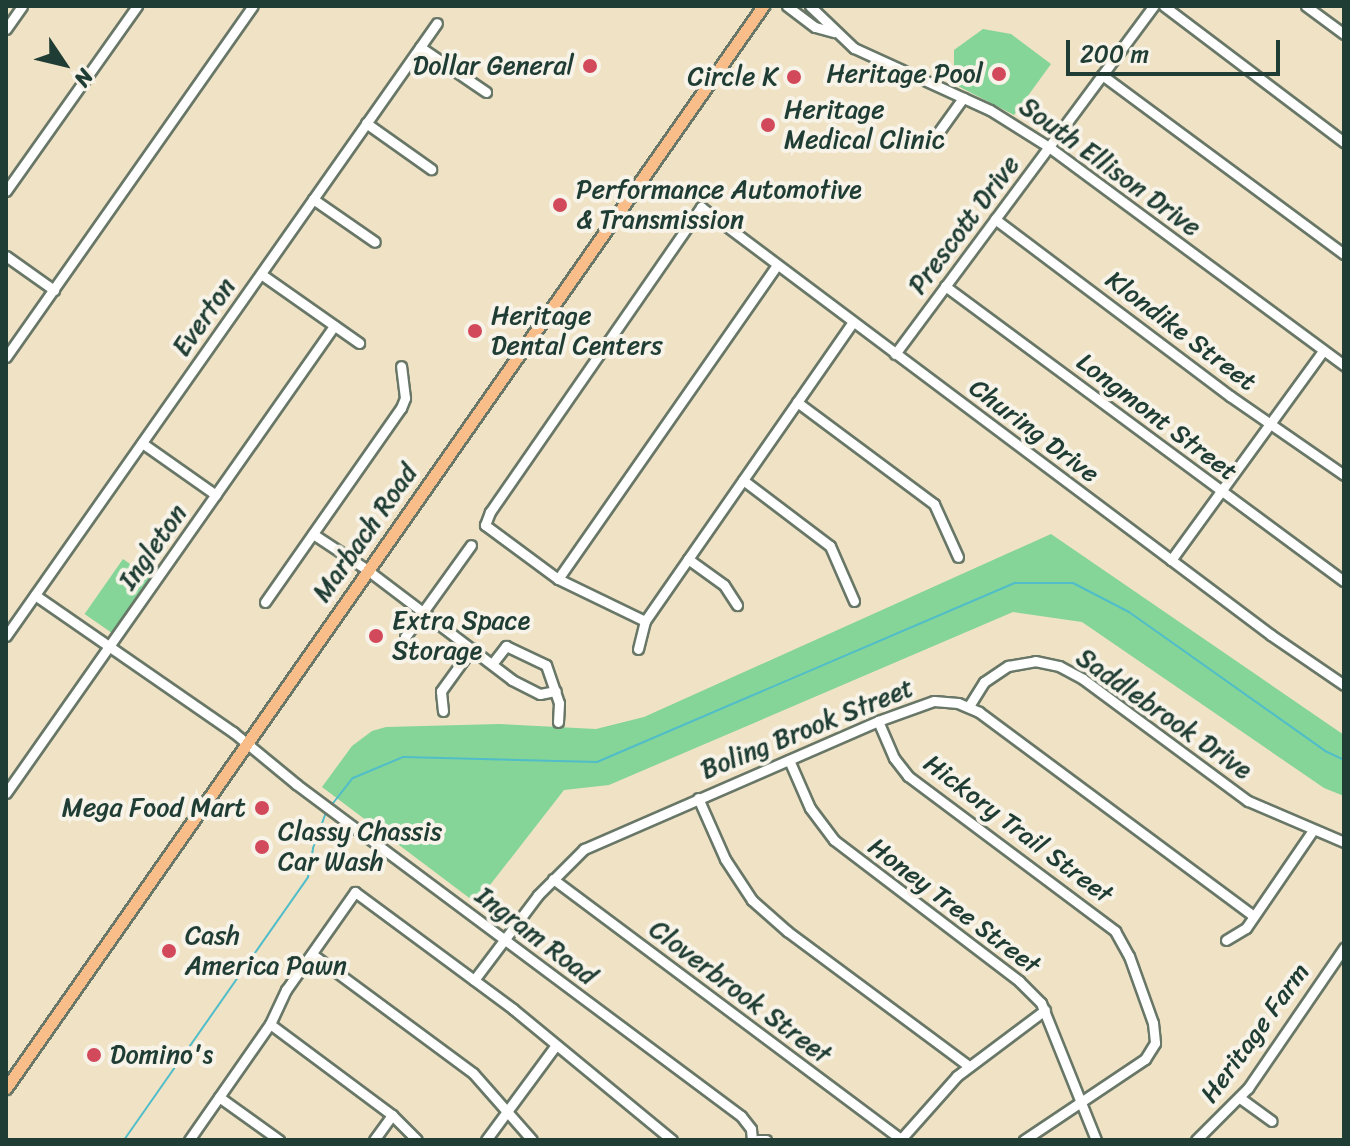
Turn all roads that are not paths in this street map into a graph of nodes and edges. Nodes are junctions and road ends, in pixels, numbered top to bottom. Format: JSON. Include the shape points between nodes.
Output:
{"nodes":[{"id":1,"x":22,"y":6,"type":"edge"},
{"id":2,"x":137,"y":6,"type":"edge"},
{"id":3,"x":253,"y":6,"type":"edge"},
{"id":4,"x":763,"y":6,"type":"edge"},
{"id":5,"x":787,"y":6,"type":"edge"},
{"id":6,"x":1153,"y":6,"type":"edge"},
{"id":7,"x":1164,"y":6,"type":"edge"},
{"id":8,"x":1306,"y":6,"type":"edge"},
{"id":9,"x":812,"y":7,"type":"edge"},
{"id":10,"x":806,"y":20,"type":"junction"},
{"id":11,"x":437,"y":23,"type":"dead end"},
{"id":12,"x":6,"y":29,"type":"edge"},
{"id":13,"x":834,"y":32,"type":"junction"},
{"id":14,"x":1344,"y":34,"type":"edge"},
{"id":15,"x":420,"y":47,"type":"junction"},
{"id":16,"x":1102,"y":75,"type":"junction"},
{"id":17,"x":486,"y":92,"type":"dead end"},
{"id":18,"x":963,"y":98,"type":"junction"},
{"id":19,"x":366,"y":123,"type":"junction"},
{"id":20,"x":1344,"y":142,"type":"edge"},
{"id":21,"x":930,"y":144,"type":"dead end"},
{"id":22,"x":1049,"y":147,"type":"junction"},
{"id":23,"x":431,"y":169,"type":"dead end"},
{"id":24,"x":6,"y":191,"type":"edge"},
{"id":25,"x":313,"y":199,"type":"junction"},
{"id":26,"x":995,"y":219,"type":"junction"},
{"id":27,"x":375,"y":242,"type":"dead end"},
{"id":28,"x":1344,"y":254,"type":"edge"},
{"id":29,"x":6,"y":256,"type":"edge"},
{"id":30,"x":777,"y":265,"type":"junction"},
{"id":31,"x":261,"y":274,"type":"junction"},
{"id":32,"x":945,"y":286,"type":"junction"},
{"id":33,"x":54,"y":290,"type":"junction"},
{"id":34,"x":853,"y":322,"type":"junction"},
{"id":35,"x":334,"y":326,"type":"junction"},
{"id":36,"x":359,"y":343,"type":"dead end"},
{"id":37,"x":1323,"y":351,"type":"junction"},
{"id":38,"x":895,"y":354,"type":"junction"},
{"id":39,"x":6,"y":357,"type":"edge"},
{"id":40,"x":1344,"y":365,"type":"edge"},
{"id":41,"x":401,"y":366,"type":"dead end"},
{"id":42,"x":797,"y":402,"type":"junction"},
{"id":43,"x":1271,"y":424,"type":"junction"},
{"id":44,"x":142,"y":443,"type":"junction"},
{"id":45,"x":1344,"y":475,"type":"edge"},
{"id":46,"x":743,"y":480,"type":"junction"},
{"id":47,"x":1221,"y":492,"type":"junction"},
{"id":48,"x":216,"y":495,"type":"junction"},
{"id":49,"x":313,"y":534,"type":"junction"},
{"id":50,"x":471,"y":545,"type":"dead end"},
{"id":51,"x":958,"y":557,"type":"dead end"},
{"id":52,"x":688,"y":559,"type":"junction"},
{"id":53,"x":1171,"y":560,"type":"junction"},
{"id":54,"x":366,"y":569,"type":"junction"},
{"id":55,"x":558,"y":579,"type":"junction"},
{"id":56,"x":1344,"y":581,"type":"edge"},
{"id":57,"x":35,"y":595,"type":"junction"},
{"id":58,"x":854,"y":601,"type":"dead end"},
{"id":59,"x":265,"y":602,"type":"dead end"},
{"id":60,"x":737,"y":605,"type":"dead end"},
{"id":61,"x":422,"y":613,"type":"junction"},
{"id":62,"x":645,"y":621,"type":"junction"},
{"id":63,"x":6,"y":636,"type":"edge"},
{"id":64,"x":109,"y":647,"type":"junction"},
{"id":65,"x":472,"y":648,"type":"junction"},
{"id":66,"x":638,"y":649,"type":"dead end"},
{"id":67,"x":405,"y":654,"type":"dead end"},
{"id":68,"x":492,"y":664,"type":"junction"},
{"id":69,"x":1344,"y":685,"type":"edge"},
{"id":70,"x":556,"y":691,"type":"junction"},
{"id":71,"x":969,"y":706,"type":"junction"},
{"id":72,"x":443,"y":711,"type":"dead end"},
{"id":73,"x":878,"y":721,"type":"junction"},
{"id":74,"x":558,"y":722,"type":"dead end"},
{"id":75,"x":246,"y":744,"type":"junction"},
{"id":76,"x":789,"y":760,"type":"junction"},
{"id":77,"x":6,"y":793,"type":"edge"},
{"id":78,"x":698,"y":798,"type":"junction"},
{"id":79,"x":1313,"y":830,"type":"junction"},
{"id":80,"x":1344,"y":842,"type":"edge"},
{"id":81,"x":553,"y":879,"type":"junction"},
{"id":82,"x":1254,"y":916,"type":"junction"},
{"id":83,"x":504,"y":939,"type":"junction"},
{"id":84,"x":1226,"y":940,"type":"dead end"},
{"id":85,"x":1344,"y":948,"type":"edge"},
{"id":86,"x":312,"y":954,"type":"junction"},
{"id":87,"x":474,"y":980,"type":"junction"},
{"id":88,"x":1045,"y":1010,"type":"junction"},
{"id":89,"x":270,"y":1024,"type":"junction"},
{"id":90,"x":556,"y":1045,"type":"junction"},
{"id":91,"x":969,"y":1066,"type":"junction"},
{"id":92,"x":6,"y":1088,"type":"edge"},
{"id":93,"x":219,"y":1097,"type":"junction"},
{"id":94,"x":1240,"y":1098,"type":"junction"},
{"id":95,"x":1080,"y":1102,"type":"junction"},
{"id":96,"x":508,"y":1111,"type":"junction"},
{"id":97,"x":392,"y":1115,"type":"junction"},
{"id":98,"x":1272,"y":1121,"type":"dead end"},
{"id":99,"x":1029,"y":1138,"type":"edge"},
{"id":100,"x":901,"y":1139,"type":"edge"},
{"id":101,"x":189,"y":1140,"type":"edge"},
{"id":102,"x":279,"y":1140,"type":"edge"},
{"id":103,"x":374,"y":1140,"type":"edge"},
{"id":104,"x":417,"y":1140,"type":"edge"},
{"id":105,"x":486,"y":1140,"type":"edge"},
{"id":106,"x":532,"y":1140,"type":"edge"},
{"id":107,"x":672,"y":1140,"type":"edge"},
{"id":108,"x":755,"y":1140,"type":"edge"},
{"id":109,"x":766,"y":1140,"type":"edge"},
{"id":110,"x":1096,"y":1140,"type":"edge"},
{"id":111,"x":1196,"y":1140,"type":"edge"}],
"edges":[{"from":1,"to":12,"type":"street"},
{"from":2,"to":24,"type":"street"},
{"from":3,"to":33,"type":"street"},
{"from":4,"to":54,"type":"main road","name":"Marbach Road"},
{"from":5,"to":10,"type":"street","name":"South Ellison Drive"},
{"from":6,"to":16,"type":"street","name":"Prescott Drive"},
{"from":7,"to":20,"type":"street"},
{"from":8,"to":14,"type":"street"},
{"from":9,"to":10,"type":"street"},
{"from":9,"to":13,"type":"street","name":"South Ellison Drive"},
{"from":10,"to":13,"type":"street","name":"South Ellison Drive","via":[[826,33]]},
{"from":11,"to":15,"type":"street","name":"Everton"},
{"from":13,"to":18,"type":"street","name":"South Ellison Drive","via":[[877,61]]},
{"from":15,"to":17,"type":"street"},
{"from":15,"to":19,"type":"street","name":"Everton"},
{"from":16,"to":22,"type":"street","name":"Prescott Drive"},
{"from":16,"to":28,"type":"street"},
{"from":18,"to":21,"type":"street"},
{"from":18,"to":22,"type":"street","name":"South Ellison Drive"},
{"from":19,"to":23,"type":"street"},
{"from":19,"to":25,"type":"street","name":"Everton"},
{"from":22,"to":26,"type":"street","name":"Prescott Drive"},
{"from":22,"to":37,"type":"street","name":"South Ellison Drive"},
{"from":25,"to":27,"type":"street"},
{"from":25,"to":31,"type":"street","name":"Everton"},
{"from":26,"to":32,"type":"street","name":"Prescott Drive"},
{"from":26,"to":43,"type":"street","name":"Klondike Street"},
{"from":29,"to":33,"type":"street"},
{"from":30,"to":34,"type":"street","name":"Churing Drive"},
{"from":30,"to":55,"type":"street"},
{"from":30,"to":55,"type":"street","name":"Churing Drive","via":[[701,207],[485,525]]},
{"from":31,"to":35,"type":"street"},
{"from":31,"to":44,"type":"street","name":"Everton"},
{"from":32,"to":38,"type":"street","name":"Prescott Drive"},
{"from":32,"to":47,"type":"street","name":"Longmont Street"},
{"from":33,"to":39,"type":"street"},
{"from":34,"to":38,"type":"street","name":"Churing Drive"},
{"from":34,"to":42,"type":"street"},
{"from":35,"to":36,"type":"street"},
{"from":35,"to":48,"type":"street","name":"Ingleton"},
{"from":37,"to":40,"type":"street","name":"South Ellison Drive"},
{"from":37,"to":43,"type":"street"},
{"from":38,"to":53,"type":"street","name":"Churing Drive"},
{"from":41,"to":49,"type":"street","via":[[401,408]]},
{"from":42,"to":46,"type":"street"},
{"from":42,"to":51,"type":"street","via":[[934,504]]},
{"from":43,"to":45,"type":"street","name":"Klondike Street"},
{"from":43,"to":47,"type":"street"},
{"from":44,"to":48,"type":"street"},
{"from":44,"to":57,"type":"street","name":"Everton"},
{"from":46,"to":52,"type":"street"},
{"from":46,"to":58,"type":"street","via":[[830,546]]},
{"from":47,"to":53,"type":"street"},
{"from":47,"to":56,"type":"street","name":"Longmont Street"},
{"from":48,"to":64,"type":"street","name":"Ingleton"},
{"from":49,"to":54,"type":"street"},
{"from":49,"to":59,"type":"street"},
{"from":50,"to":61,"type":"street"},
{"from":52,"to":60,"type":"street","via":[[724,585]]},
{"from":52,"to":62,"type":"street"},
{"from":53,"to":69,"type":"street","name":"Churing Drive"},
{"from":54,"to":61,"type":"street"},
{"from":54,"to":75,"type":"main road","name":"Marbach Road"},
{"from":55,"to":62,"type":"street"},
{"from":57,"to":63,"type":"street","name":"Everton"},
{"from":57,"to":64,"type":"street","name":"Ingram Road"},
{"from":61,"to":65,"type":"street"},
{"from":61,"to":67,"type":"street","via":[[405,637]]},
{"from":62,"to":66,"type":"street"},
{"from":64,"to":75,"type":"street","name":"Ingram Road"},
{"from":64,"to":77,"type":"street","name":"Ingleton"},
{"from":65,"to":68,"type":"street"},
{"from":65,"to":72,"type":"street","via":[[441,691]]},
{"from":68,"to":70,"type":"street","via":[[530,691]]},
{"from":68,"to":70,"type":"street","via":[[506,646],[546,665]]},
{"from":70,"to":74,"type":"street"},
{"from":71,"to":73,"type":"street","name":"Boling Brook Street","via":[[934,701]]},
{"from":71,"to":79,"type":"street","name":"Saddlebrook Drive","via":[[984,682],[1008,666],[1035,661],[1059,666],[1241,796]]},
{"from":71,"to":82,"type":"street"},
{"from":73,"to":76,"type":"street","name":"Boling Brook Street"},
{"from":73,"to":95,"type":"street","name":"Hickory Trail Street","via":[[908,776],[1105,922],[1124,947],[1153,1023],[1155,1043],[1145,1059]]},
{"from":75,"to":83,"type":"street","name":"Ingram Road"},
{"from":75,"to":92,"type":"main road","name":"Marbach Road"},
{"from":76,"to":78,"type":"street","name":"Boling Brook Street"},
{"from":76,"to":88,"type":"street","name":"Honey Tree Street","via":[[810,808],[834,840],[1019,981]]},
{"from":78,"to":81,"type":"street","name":"Boling Brook Street","via":[[591,845]]},
{"from":78,"to":91,"type":"street","via":[[725,859],[760,908]]},
{"from":79,"to":80,"type":"street","name":"Saddlebrook Drive"},
{"from":79,"to":82,"type":"street"},
{"from":81,"to":83,"type":"street","name":"Boling Brook Street"},
{"from":81,"to":100,"type":"street","name":"Cloverbrook Street"},
{"from":82,"to":84,"type":"street"},
{"from":83,"to":87,"type":"street","name":"Boling Brook Street"},
{"from":83,"to":108,"type":"street","name":"Ingram Road","via":[[741,1116]]},
{"from":85,"to":94,"type":"street","name":"Heritage Farm"},
{"from":86,"to":87,"type":"street","via":[[355,892]]},
{"from":86,"to":89,"type":"street"},
{"from":86,"to":96,"type":"street","via":[[473,1073]]},
{"from":87,"to":90,"type":"street"},
{"from":88,"to":91,"type":"street"},
{"from":88,"to":95,"type":"street","name":"Honey Tree Street"},
{"from":89,"to":93,"type":"street"},
{"from":89,"to":97,"type":"street"},
{"from":90,"to":96,"type":"street"},
{"from":90,"to":107,"type":"street"},
{"from":91,"to":100,"type":"street"},
{"from":93,"to":101,"type":"street"},
{"from":93,"to":102,"type":"street"},
{"from":94,"to":98,"type":"street"},
{"from":94,"to":111,"type":"street","name":"Heritage Farm"},
{"from":95,"to":99,"type":"street","name":"Hickory Trail Street"},
{"from":95,"to":110,"type":"street","name":"Honey Tree Street"},
{"from":96,"to":105,"type":"street"},
{"from":96,"to":106,"type":"street"},
{"from":97,"to":103,"type":"street"},
{"from":97,"to":104,"type":"street"},
{"from":108,"to":109,"type":"street"}]}
